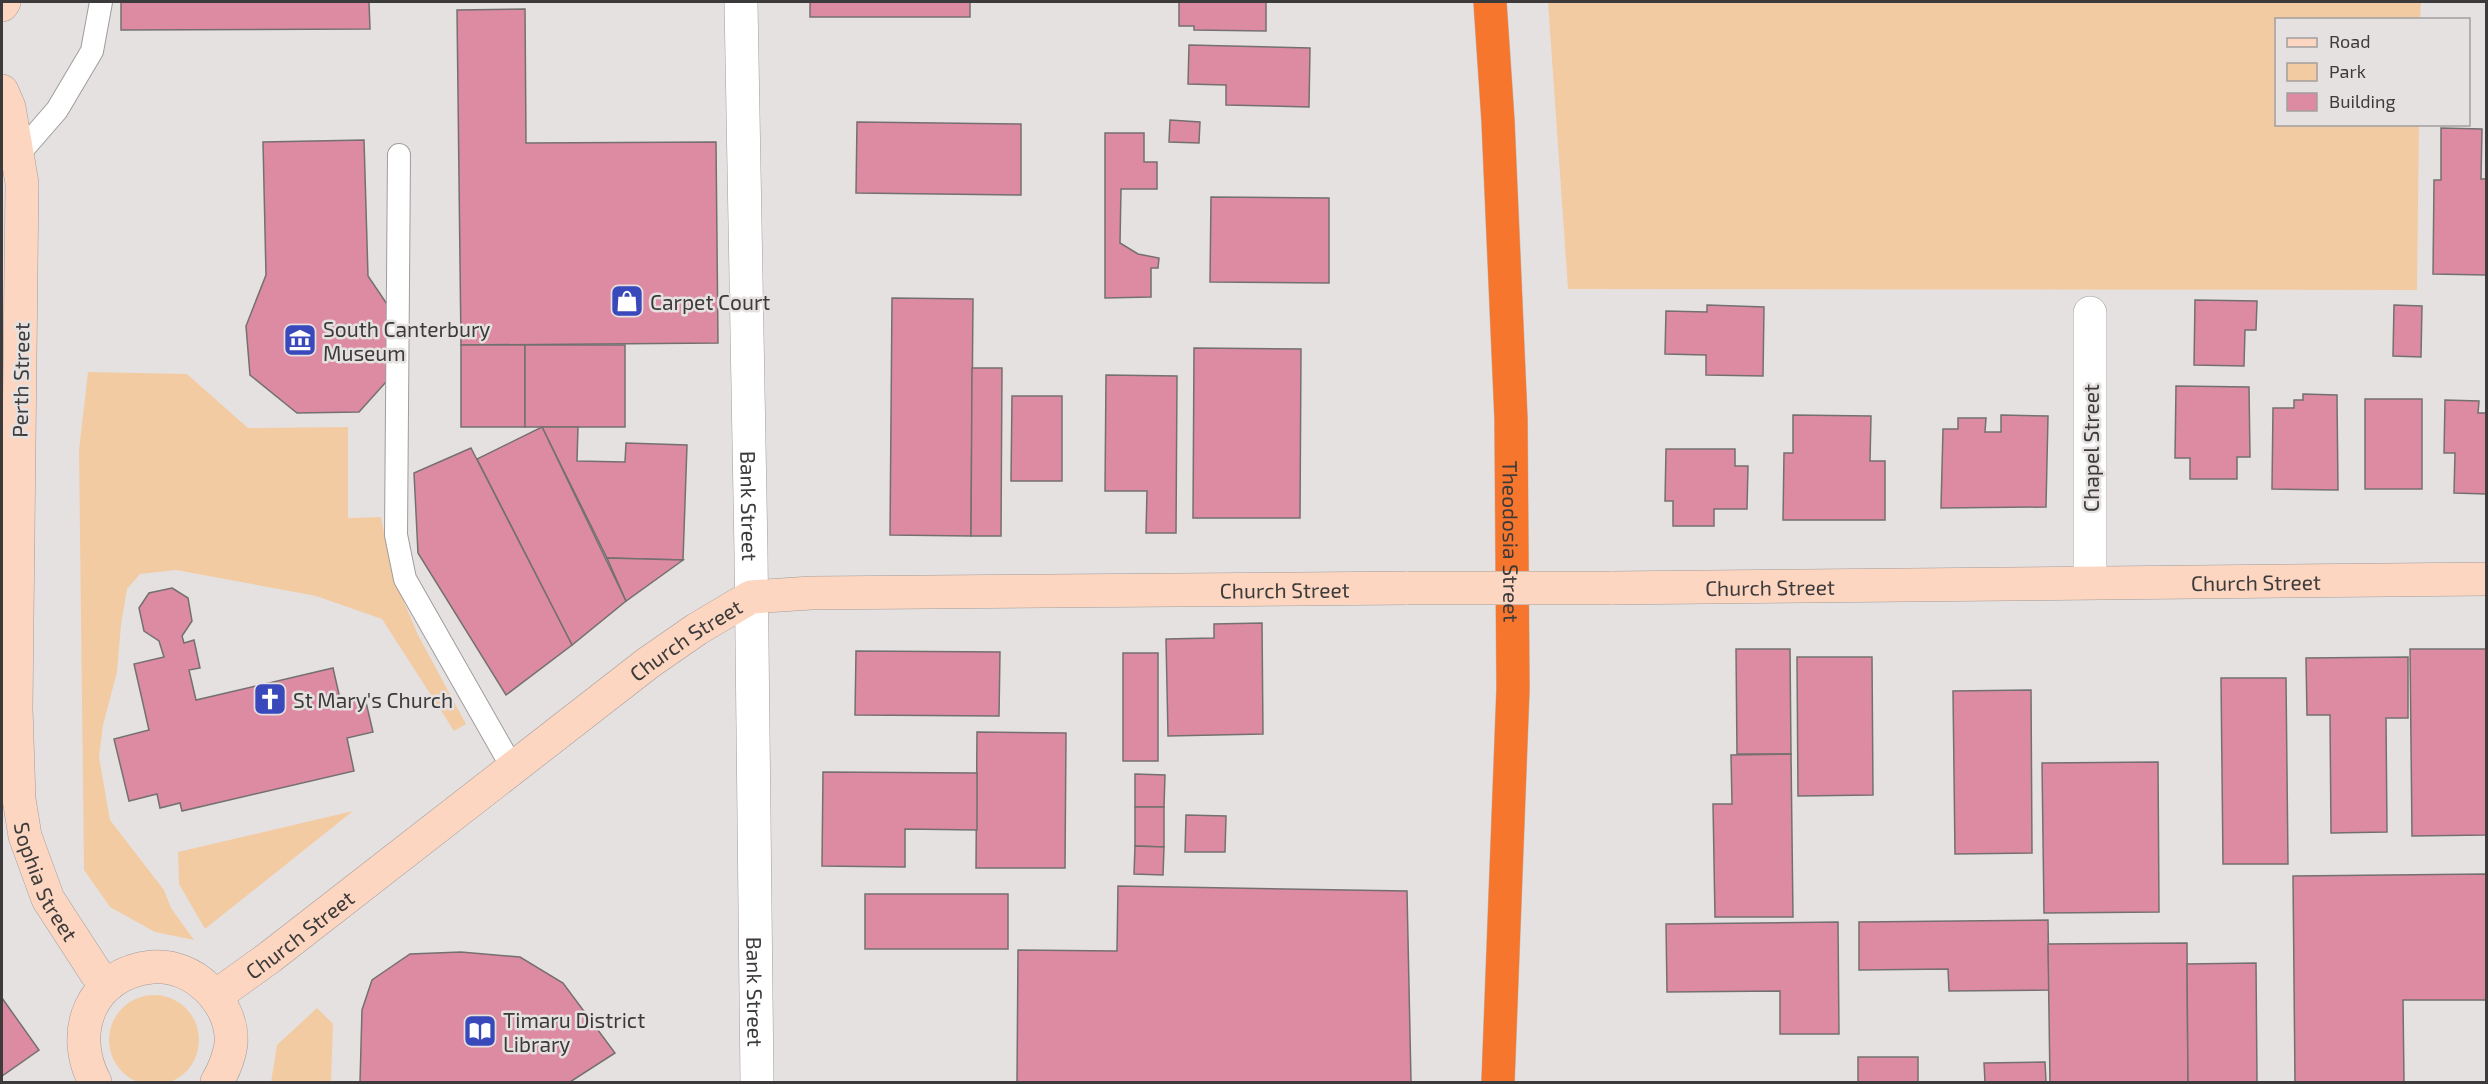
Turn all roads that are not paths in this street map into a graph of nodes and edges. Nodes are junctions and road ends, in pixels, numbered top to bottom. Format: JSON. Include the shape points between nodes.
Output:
{"nodes":[{"id":1,"x":101,"y":2,"type":"edge"},
{"id":2,"x":741,"y":2,"type":"edge"},
{"id":3,"x":1490,"y":2,"type":"edge"},
{"id":4,"x":2,"y":91,"type":"edge"},
{"id":5,"x":399,"y":155,"type":"dead end"},
{"id":6,"x":17,"y":156,"type":"junction"},
{"id":7,"x":2090,"y":313,"type":"dead end"},
{"id":8,"x":2487,"y":579,"type":"edge"},
{"id":9,"x":2090,"y":582,"type":"junction"},
{"id":10,"x":751,"y":597,"type":"junction"},
{"id":11,"x":9,"y":708,"type":"edge"},
{"id":12,"x":512,"y":767,"type":"junction"},
{"id":13,"x":108,"y":985,"type":"junction"},
{"id":14,"x":217,"y":999,"type":"junction"},
{"id":15,"x":95,"y":1083,"type":"edge"},
{"id":16,"x":217,"y":1083,"type":"edge"},
{"id":17,"x":757,"y":1083,"type":"edge"},
{"id":18,"x":1498,"y":1083,"type":"edge"}],
"edges":[{"from":1,"to":6,"type":"lane","via":[[92,51],[57,110]]},
{"from":2,"to":10,"type":"street","name":"Bank Street"},
{"from":3,"to":18,"type":"highway","name":"Theodosia Street","via":[[1511,419],[1513,689]]},
{"from":4,"to":6,"type":"street","name":"Perth Street","via":[[9,107]]},
{"from":5,"to":12,"type":"lane","via":[[396,535],[405,579]]},
{"from":6,"to":11,"type":"street","name":"Perth Street","via":[[22,183]]},
{"from":7,"to":9,"type":"street","name":"Chapel Street"},
{"from":8,"to":9,"type":"street","name":"Church Street"},
{"from":9,"to":10,"type":"street","name":"Church Street","bridge":true,"via":[[811,593]]},
{"from":10,"to":12,"type":"street","name":"Church Street","via":[[648,663]]},
{"from":10,"to":17,"type":"street","name":"Bank Street"},
{"from":11,"to":13,"type":"street","name":"Sophia Street","via":[[25,836],[48,898],[96,973]]},
{"from":12,"to":14,"type":"street","name":"Church Street"},
{"from":13,"to":14,"type":"street","via":[[129,972],[153,967],[178,970],[200,981]]},
{"from":13,"to":15,"type":"street","via":[[93,1002],[84,1022],[82,1044],[86,1066]]},
{"from":14,"to":16,"type":"street","via":[[227,1019],[231,1042]]}]}
